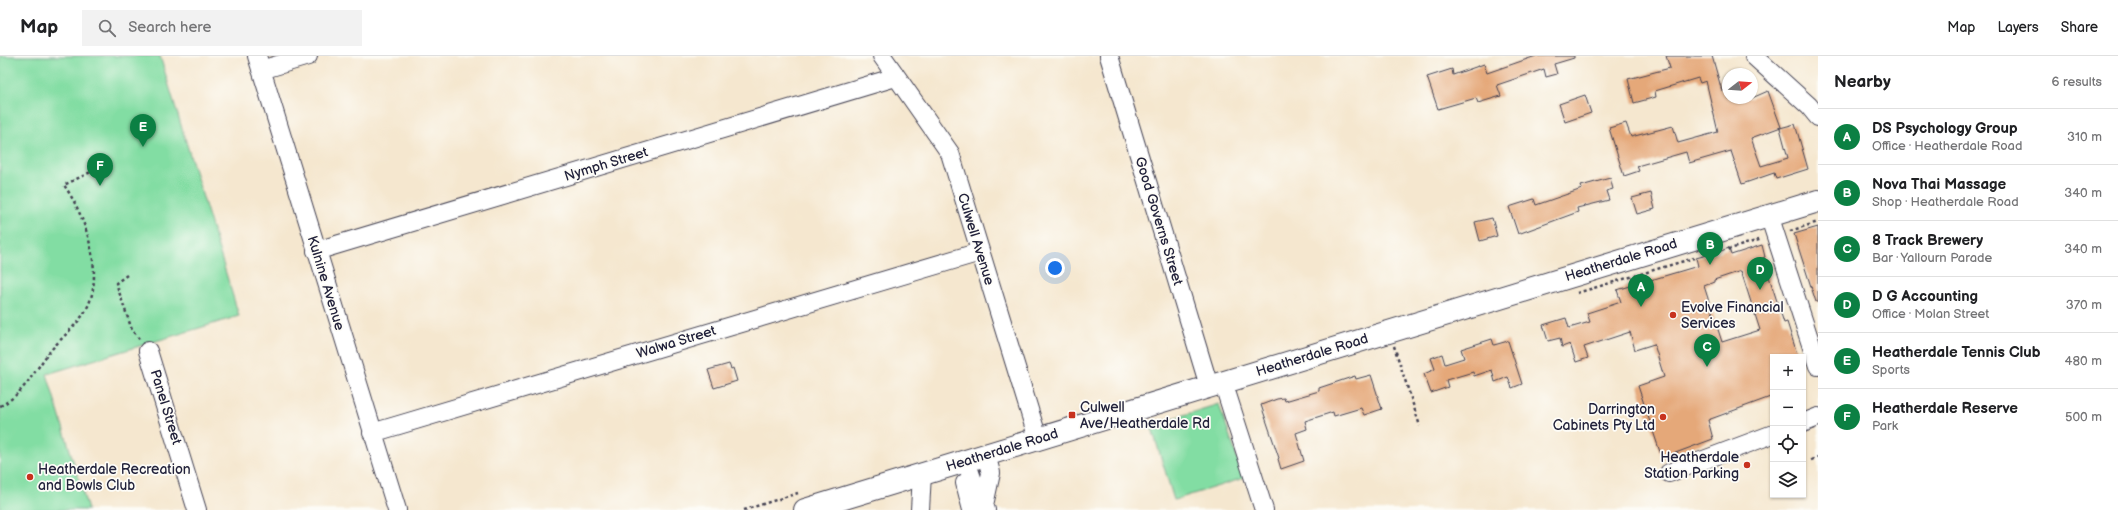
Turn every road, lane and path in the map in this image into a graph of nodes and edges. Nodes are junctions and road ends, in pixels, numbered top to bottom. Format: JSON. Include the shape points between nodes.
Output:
{"nodes":[{"id":1,"x":308,"y":56,"type":"edge"},
{"id":2,"x":882,"y":56,"type":"edge"},
{"id":3,"x":1109,"y":56,"type":"edge"},
{"id":4,"x":1754,"y":56,"type":"edge"},
{"id":5,"x":259,"y":63,"type":"edge"},
{"id":6,"x":896,"y":77,"type":"junction"},
{"id":7,"x":1818,"y":117,"type":"edge"},
{"id":8,"x":93,"y":170,"type":"dead end"},
{"id":9,"x":1818,"y":201,"type":"edge"},
{"id":10,"x":1769,"y":215,"type":"junction"},
{"id":11,"x":316,"y":251,"type":"junction"},
{"id":12,"x":980,"y":252,"type":"junction"},
{"id":13,"x":127,"y":275,"type":"dead end"},
{"id":14,"x":1394,"y":346,"type":"dead end"},
{"id":15,"x":148,"y":351,"type":"joint"},
{"id":16,"x":1818,"y":366,"type":"edge"},
{"id":17,"x":1216,"y":384,"type":"junction"},
{"id":18,"x":0,"y":406,"type":"edge"},
{"id":19,"x":1818,"y":417,"type":"edge"},
{"id":20,"x":1806,"y":421,"type":"edge"},
{"id":21,"x":1420,"y":426,"type":"dead end"},
{"id":22,"x":372,"y":432,"type":"junction"},
{"id":23,"x":1770,"y":435,"type":"edge"},
{"id":24,"x":1038,"y":439,"type":"junction"},
{"id":25,"x":1818,"y":457,"type":"edge"},
{"id":26,"x":971,"y":460,"type":"junction"},
{"id":27,"x":1811,"y":460,"type":"dead end"},
{"id":28,"x":922,"y":474,"type":"junction"},
{"id":29,"x":1669,"y":474,"type":"dead end"},
{"id":30,"x":981,"y":508,"type":"edge"},
{"id":31,"x":197,"y":510,"type":"edge"},
{"id":32,"x":397,"y":510,"type":"edge"},
{"id":33,"x":806,"y":510,"type":"edge"},
{"id":34,"x":920,"y":510,"type":"edge"},
{"id":35,"x":1264,"y":510,"type":"edge"}],
"edges":[{"from":1,"to":5,"type":"street"},
{"from":2,"to":6,"type":"street","name":"Culwell Avenue"},
{"from":3,"to":17,"type":"street","name":"Good Governs Street"},
{"from":4,"to":7,"type":"street"},
{"from":5,"to":11,"type":"street","name":"Kulnine Avenue"},
{"from":6,"to":11,"type":"street","name":"Nymph Street"},
{"from":6,"to":12,"type":"street","name":"Culwell Avenue","via":[[950,153]]},
{"from":8,"to":18,"type":"path","via":[[64,185],[73,198],[92,250],[93,284],[88,306],[18,394]]},
{"from":9,"to":10,"type":"main road","name":"Heatherdale Road"},
{"from":10,"to":16,"type":"street"},
{"from":10,"to":17,"type":"main road","name":"Heatherdale Road"},
{"from":11,"to":22,"type":"street","name":"Kulnine Avenue"},
{"from":12,"to":22,"type":"street","name":"Walwa Street"},
{"from":12,"to":24,"type":"street","name":"Culwell Avenue"},
{"from":13,"to":15,"type":"path","via":[[116,283],[132,330]]},
{"from":14,"to":21,"type":"path"},
{"from":15,"to":31,"type":"street","name":"Panel Street"},
{"from":17,"to":24,"type":"main road","name":"Heatherdale Road"},
{"from":17,"to":35,"type":"street","name":"Good Governs Street"},
{"from":19,"to":20,"type":"street"},
{"from":22,"to":32,"type":"street","name":"Kulnine Avenue"},
{"from":23,"to":29,"type":"street"},
{"from":24,"to":26,"type":"main road","name":"Heatherdale Road"},
{"from":25,"to":27,"type":"path"},
{"from":26,"to":28,"type":"main road","name":"Heatherdale Road"},
{"from":26,"to":30,"type":"street"},
{"from":26,"to":30,"type":"street","via":[[991,473]]},
{"from":28,"to":33,"type":"main road","name":"Heatherdale Road"},
{"from":28,"to":34,"type":"street"}]}
